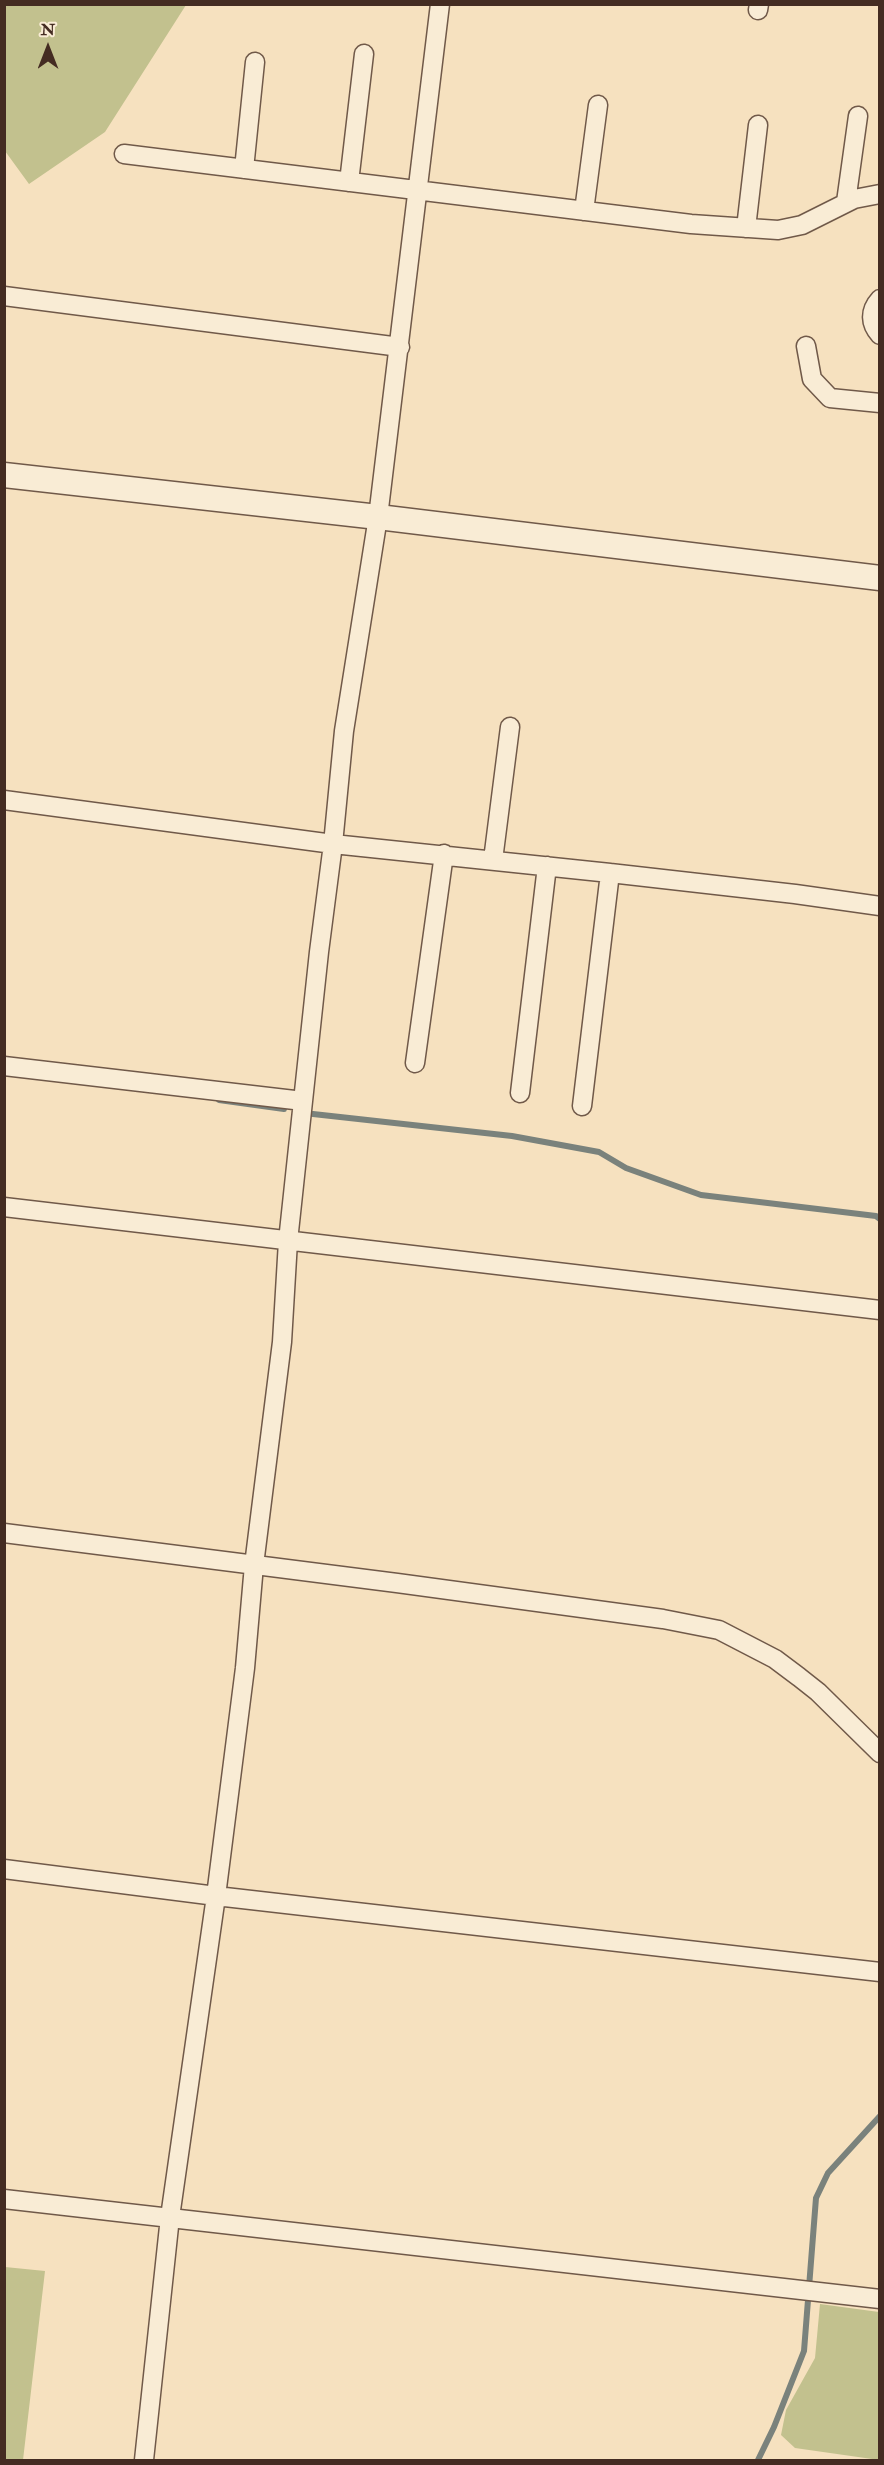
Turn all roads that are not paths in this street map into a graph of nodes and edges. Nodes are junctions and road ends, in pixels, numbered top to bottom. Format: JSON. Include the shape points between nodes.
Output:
{"nodes":[{"id":1,"x":440,"y":4,"type":"edge"},
{"id":2,"x":364,"y":54,"type":"dead end"},
{"id":3,"x":255,"y":62,"type":"dead end"},
{"id":4,"x":598,"y":105,"type":"dead end"},
{"id":5,"x":858,"y":116,"type":"dead end"},
{"id":6,"x":758,"y":125,"type":"dead end"},
{"id":7,"x":124,"y":154,"type":"dead end"},
{"id":8,"x":244,"y":169,"type":"junction"},
{"id":9,"x":349,"y":182,"type":"junction"},
{"id":10,"x":419,"y":190,"type":"junction"},
{"id":11,"x":879,"y":194,"type":"edge"},
{"id":12,"x":846,"y":202,"type":"junction"},
{"id":13,"x":584,"y":211,"type":"junction"},
{"id":14,"x":746,"y":228,"type":"junction"},
{"id":15,"x":4,"y":296,"type":"edge"},
{"id":16,"x":879,"y":299,"type":"edge"},
{"id":17,"x":879,"y":335,"type":"edge"},
{"id":18,"x":806,"y":346,"type":"dead end"},
{"id":19,"x":400,"y":347,"type":"junction"},
{"id":20,"x":879,"y":403,"type":"edge"},
{"id":21,"x":4,"y":475,"type":"edge"},
{"id":22,"x":378,"y":517,"type":"junction"},
{"id":23,"x":879,"y":578,"type":"edge"},
{"id":24,"x":510,"y":727,"type":"dead end"},
{"id":25,"x":4,"y":800,"type":"edge"},
{"id":26,"x":333,"y":844,"type":"junction"},
{"id":27,"x":444,"y":854,"type":"junction"},
{"id":28,"x":493,"y":860,"type":"junction"},
{"id":29,"x":547,"y":866,"type":"junction"},
{"id":30,"x":610,"y":873,"type":"junction"},
{"id":31,"x":879,"y":906,"type":"edge"},
{"id":32,"x":415,"y":1063,"type":"dead end"},
{"id":33,"x":4,"y":1066,"type":"edge"},
{"id":34,"x":520,"y":1093,"type":"dead end"},
{"id":35,"x":303,"y":1101,"type":"junction"},
{"id":36,"x":582,"y":1106,"type":"dead end"},
{"id":37,"x":4,"y":1207,"type":"edge"},
{"id":38,"x":288,"y":1241,"type":"junction"},
{"id":39,"x":879,"y":1310,"type":"edge"},
{"id":40,"x":4,"y":1533,"type":"edge"},
{"id":41,"x":254,"y":1565,"type":"junction"},
{"id":42,"x":879,"y":1753,"type":"edge"},
{"id":43,"x":4,"y":1869,"type":"edge"},
{"id":44,"x":216,"y":1896,"type":"junction"},
{"id":45,"x":879,"y":1972,"type":"edge"},
{"id":46,"x":4,"y":2199,"type":"edge"},
{"id":47,"x":170,"y":2217,"type":"junction"},
{"id":48,"x":879,"y":2299,"type":"edge"},
{"id":49,"x":144,"y":2460,"type":"edge"}],
"edges":[{"from":1,"to":10,"type":"street"},
{"from":2,"to":9,"type":"street"},
{"from":3,"to":8,"type":"street"},
{"from":4,"to":13,"type":"street"},
{"from":5,"to":12,"type":"street"},
{"from":6,"to":14,"type":"street"},
{"from":7,"to":8,"type":"street"},
{"from":8,"to":9,"type":"street"},
{"from":9,"to":10,"type":"street"},
{"from":10,"to":13,"type":"street"},
{"from":10,"to":19,"type":"street"},
{"from":11,"to":12,"type":"street"},
{"from":12,"to":14,"type":"street","via":[[802,225],[778,230]]},
{"from":13,"to":14,"type":"street"},
{"from":15,"to":19,"type":"street"},
{"from":16,"to":17,"type":"street","via":[[872,318]]},
{"from":18,"to":20,"type":"street","via":[[812,379],[830,398]]},
{"from":19,"to":22,"type":"street"},
{"from":21,"to":22,"type":"street"},
{"from":22,"to":23,"type":"street"},
{"from":22,"to":26,"type":"street","via":[[344,731]]},
{"from":24,"to":28,"type":"street"},
{"from":25,"to":26,"type":"street"},
{"from":26,"to":27,"type":"street"},
{"from":26,"to":35,"type":"street"},
{"from":27,"to":28,"type":"street"},
{"from":27,"to":32,"type":"street"},
{"from":28,"to":29,"type":"street"},
{"from":29,"to":30,"type":"street"},
{"from":29,"to":34,"type":"street"},
{"from":30,"to":31,"type":"street"},
{"from":30,"to":36,"type":"street"},
{"from":33,"to":35,"type":"street"},
{"from":35,"to":38,"type":"street"},
{"from":37,"to":38,"type":"street"},
{"from":38,"to":39,"type":"street"},
{"from":38,"to":41,"type":"street","via":[[282,1341]]},
{"from":40,"to":41,"type":"street"},
{"from":41,"to":42,"type":"street","via":[[663,1619],[719,1630],[775,1659],[799,1677]]},
{"from":41,"to":44,"type":"street"},
{"from":43,"to":44,"type":"street"},
{"from":44,"to":45,"type":"street"},
{"from":44,"to":47,"type":"street"},
{"from":46,"to":47,"type":"street"},
{"from":47,"to":48,"type":"street"},
{"from":47,"to":49,"type":"street"}]}
